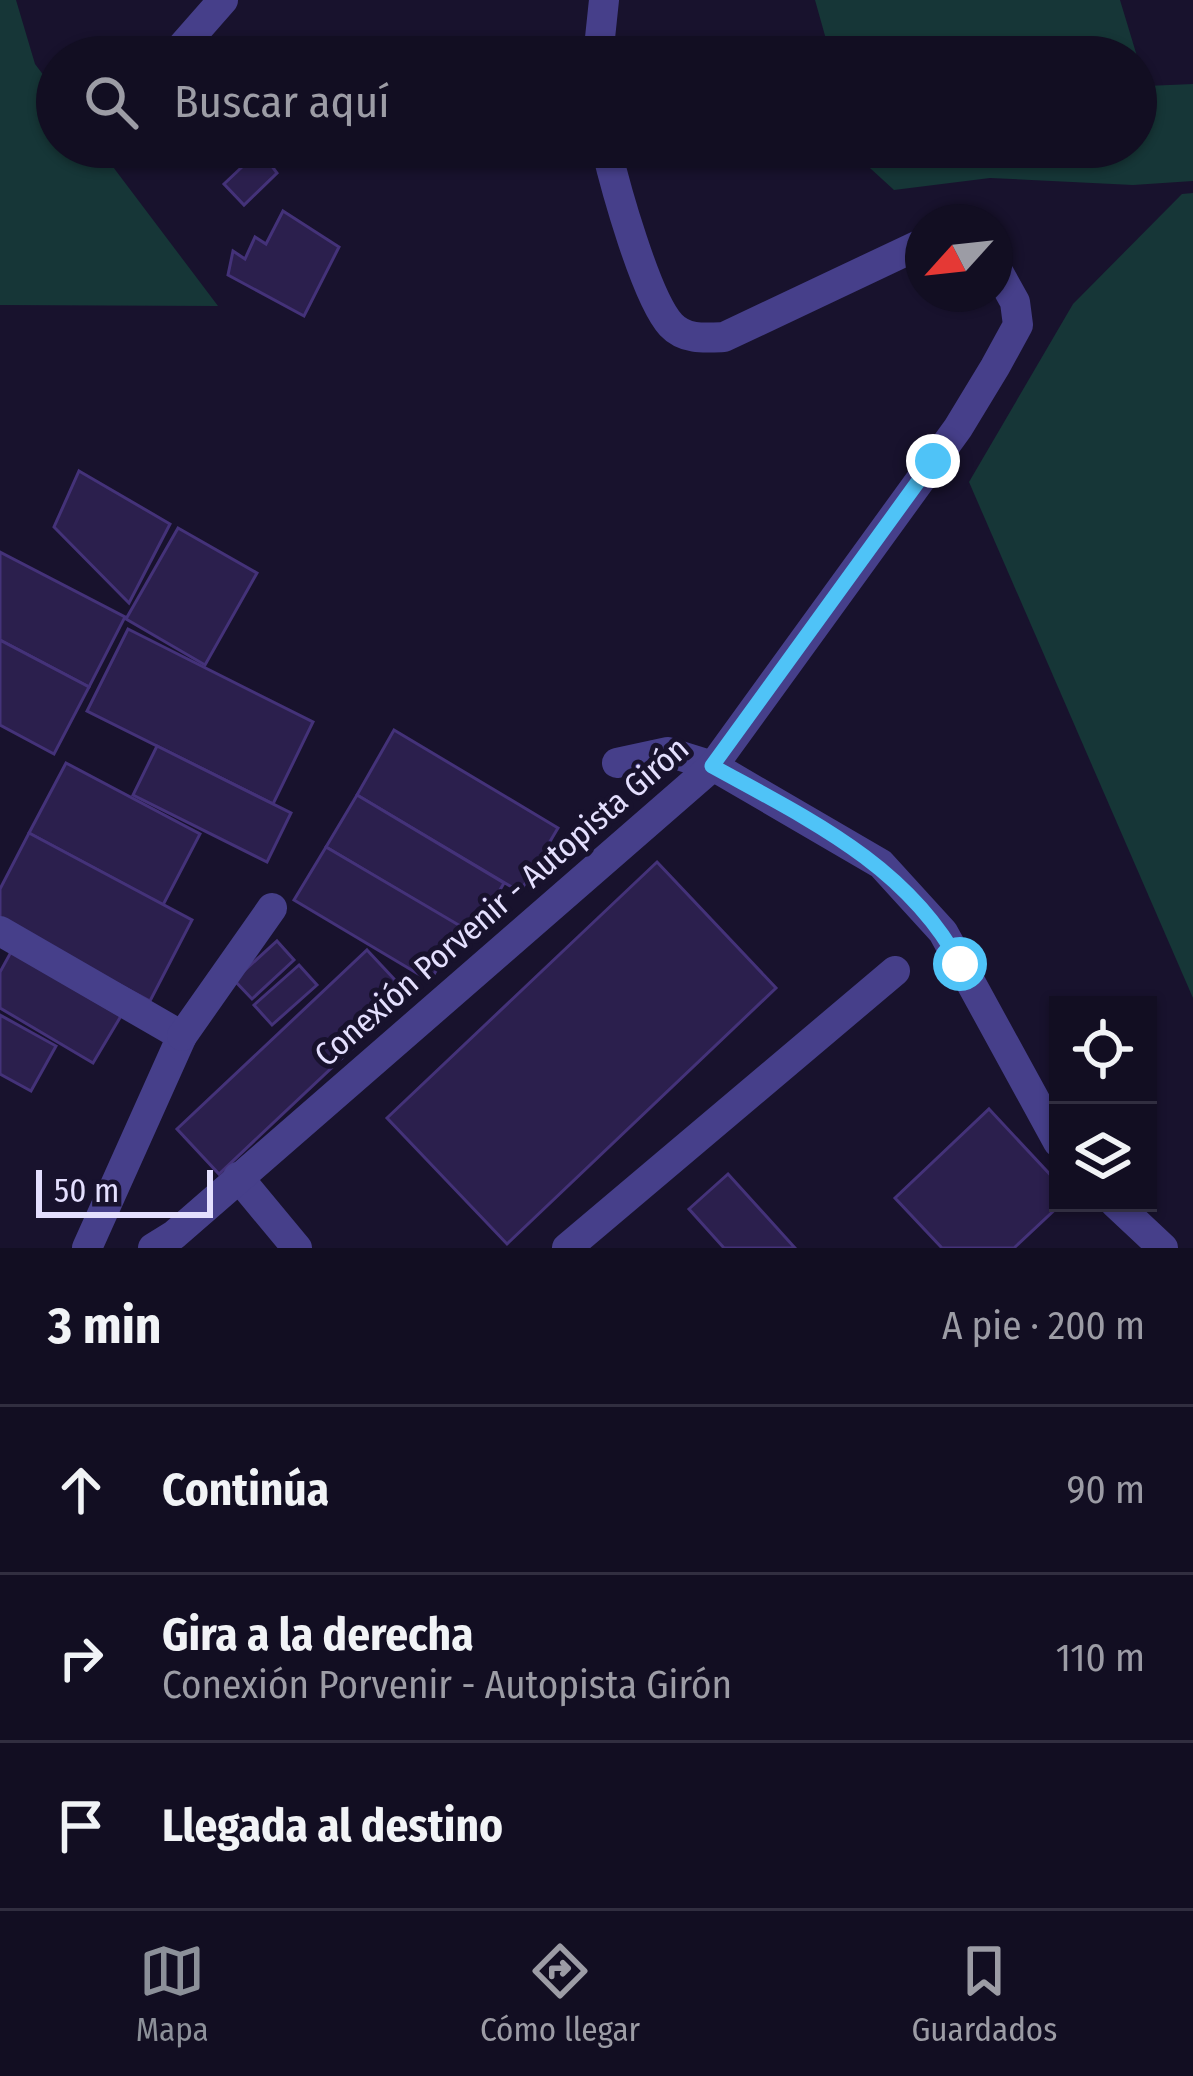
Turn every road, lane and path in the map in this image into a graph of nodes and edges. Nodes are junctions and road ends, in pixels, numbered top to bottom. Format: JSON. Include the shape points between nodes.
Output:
{"nodes":[{"id":1,"x":223,"y":0,"type":"edge"},
{"id":2,"x":604,"y":0,"type":"edge"},
{"id":3,"x":191,"y":36,"type":"edge"},
{"id":4,"x":600,"y":36,"type":"edge"},
{"id":5,"x":612,"y":168,"type":"edge"},
{"id":6,"x":905,"y":252,"type":"edge"},
{"id":7,"x":1013,"y":297,"type":"edge"},
{"id":8,"x":617,"y":764,"type":"dead end"},
{"id":9,"x":712,"y":766,"type":"junction"},
{"id":10,"x":272,"y":908,"type":"dead end"},
{"id":11,"x":0,"y":931,"type":"edge"},
{"id":12,"x":895,"y":971,"type":"dead end"},
{"id":13,"x":182,"y":1036,"type":"junction"},
{"id":14,"x":1049,"y":1126,"type":"edge"},
{"id":15,"x":238,"y":1178,"type":"junction"},
{"id":16,"x":1125,"y":1212,"type":"edge"},
{"id":17,"x":87,"y":1248,"type":"edge"},
{"id":18,"x":153,"y":1248,"type":"edge"},
{"id":19,"x":297,"y":1248,"type":"edge"},
{"id":20,"x":567,"y":1248,"type":"edge"},
{"id":21,"x":1163,"y":1248,"type":"edge"}],
"edges":[{"from":1,"to":3,"type":"street"},
{"from":2,"to":4,"type":"street"},
{"from":5,"to":6,"type":"street","via":[[652,298],[674,328],[696,338],[724,337]]},
{"from":7,"to":9,"type":"street","name":"Conexión Porvenir - Autopista Girón","via":[[1018,325],[995,367]]},
{"from":8,"to":9,"type":"street","via":[[668,752]]},
{"from":9,"to":14,"type":"street","via":[[881,864],[943,932]]},
{"from":9,"to":15,"type":"street","name":"Conexión Porvenir - Autopista Girón"},
{"from":10,"to":13,"type":"street"},
{"from":11,"to":13,"type":"street"},
{"from":12,"to":20,"type":"street"},
{"from":13,"to":17,"type":"street"},
{"from":15,"to":18,"type":"street","name":"Conexión Porvenir - Autopista Girón"},
{"from":15,"to":19,"type":"street"},
{"from":16,"to":21,"type":"street"}]}
